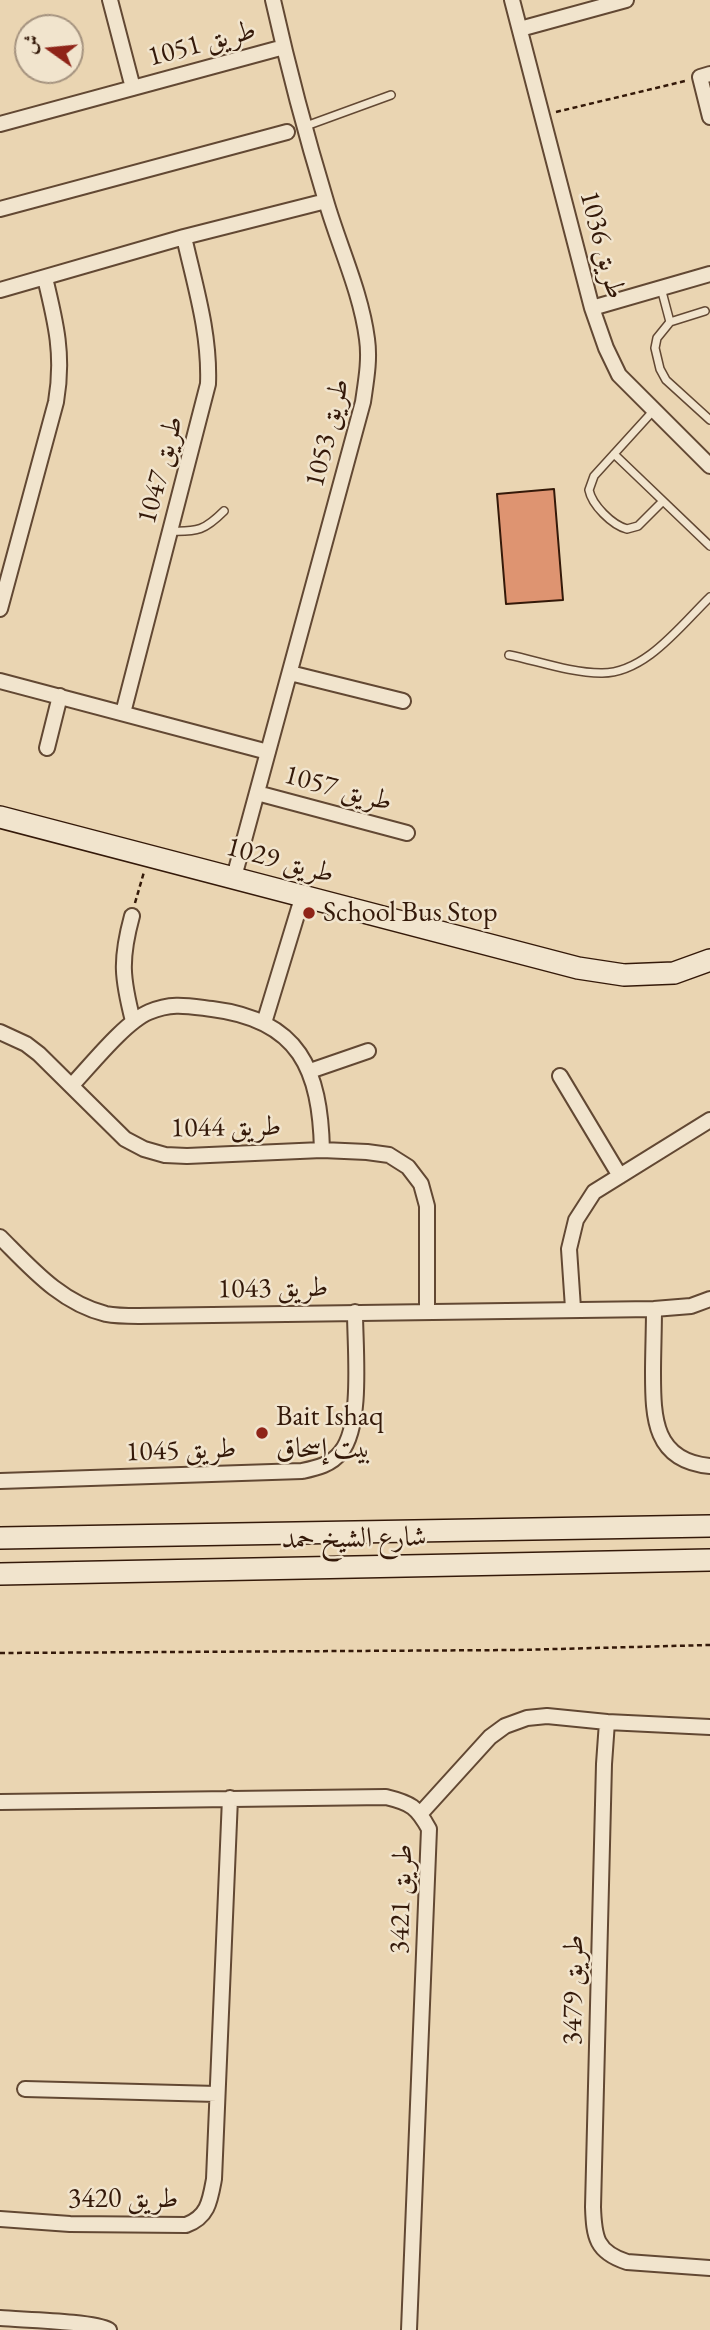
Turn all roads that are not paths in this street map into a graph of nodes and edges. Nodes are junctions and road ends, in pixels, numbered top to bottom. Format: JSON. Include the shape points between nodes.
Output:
{"nodes":[{"id":1,"x":110,"y":0,"type":"edge"},
{"id":2,"x":273,"y":0,"type":"edge"},
{"id":3,"x":512,"y":0,"type":"edge"},
{"id":4,"x":626,"y":0,"type":"edge"},
{"id":5,"x":520,"y":29,"type":"junction"},
{"id":6,"x":284,"y":47,"type":"junction"},
{"id":7,"x":705,"y":76,"type":"edge"},
{"id":8,"x":133,"y":88,"type":"junction"},
{"id":9,"x":391,"y":95,"type":"dead end"},
{"id":10,"x":710,"y":117,"type":"edge"},
{"id":11,"x":0,"y":124,"type":"edge"},
{"id":12,"x":306,"y":126,"type":"junction"},
{"id":13,"x":287,"y":132,"type":"dead end"},
{"id":14,"x":326,"y":201,"type":"junction"},
{"id":15,"x":0,"y":208,"type":"edge"},
{"id":16,"x":184,"y":237,"type":"junction"},
{"id":17,"x":710,"y":274,"type":"edge"},
{"id":18,"x":45,"y":278,"type":"junction"},
{"id":19,"x":661,"y":288,"type":"junction"},
{"id":20,"x":0,"y":290,"type":"edge"},
{"id":21,"x":592,"y":308,"type":"junction"},
{"id":22,"x":705,"y":311,"type":"dead end"},
{"id":23,"x":670,"y":322,"type":"junction"},
{"id":24,"x":654,"y":410,"type":"junction"},
{"id":25,"x":710,"y":419,"type":"edge"},
{"id":26,"x":614,"y":454,"type":"junction"},
{"id":27,"x":710,"y":466,"type":"edge"},
{"id":28,"x":663,"y":501,"type":"junction"},
{"id":29,"x":224,"y":510,"type":"dead end"},
{"id":30,"x":170,"y":531,"type":"junction"},
{"id":31,"x":710,"y":546,"type":"edge"},
{"id":32,"x":710,"y":597,"type":"edge"},
{"id":33,"x":0,"y":609,"type":"edge"},
{"id":34,"x":509,"y":655,"type":"dead end"},
{"id":35,"x":290,"y":673,"type":"junction"},
{"id":36,"x":0,"y":681,"type":"edge"},
{"id":37,"x":60,"y":696,"type":"junction"},
{"id":38,"x":403,"y":701,"type":"dead end"},
{"id":39,"x":123,"y":713,"type":"junction"},
{"id":40,"x":47,"y":748,"type":"dead end"},
{"id":41,"x":268,"y":752,"type":"junction"},
{"id":42,"x":257,"y":793,"type":"junction"},
{"id":43,"x":0,"y":817,"type":"edge"},
{"id":44,"x":407,"y":833,"type":"dead end"},
{"id":45,"x":234,"y":877,"type":"junction"},
{"id":46,"x":303,"y":895,"type":"junction"},
{"id":47,"x":132,"y":916,"type":"road end"},
{"id":48,"x":710,"y":960,"type":"edge"},
{"id":49,"x":133,"y":1021,"type":"junction"},
{"id":50,"x":264,"y":1023,"type":"junction"},
{"id":51,"x":0,"y":1032,"type":"edge"},
{"id":52,"x":369,"y":1051,"type":"dead end"},
{"id":53,"x":310,"y":1071,"type":"junction"},
{"id":54,"x":560,"y":1076,"type":"dead end"},
{"id":55,"x":72,"y":1086,"type":"junction"},
{"id":56,"x":710,"y":1120,"type":"edge"},
{"id":57,"x":323,"y":1150,"type":"junction"},
{"id":58,"x":620,"y":1176,"type":"junction"},
{"id":59,"x":0,"y":1237,"type":"edge"},
{"id":60,"x":710,"y":1299,"type":"edge"},
{"id":61,"x":573,"y":1308,"type":"junction"},
{"id":62,"x":654,"y":1308,"type":"junction"},
{"id":63,"x":427,"y":1311,"type":"junction"},
{"id":64,"x":355,"y":1312,"type":"junction"},
{"id":65,"x":710,"y":1466,"type":"edge"},
{"id":66,"x":0,"y":1481,"type":"edge"},
{"id":67,"x":710,"y":1526,"type":"edge"},
{"id":68,"x":0,"y":1538,"type":"edge"},
{"id":69,"x":710,"y":1560,"type":"edge"},
{"id":70,"x":0,"y":1574,"type":"edge"},
{"id":71,"x":607,"y":1722,"type":"junction"},
{"id":72,"x":710,"y":1727,"type":"edge"},
{"id":73,"x":230,"y":1798,"type":"junction"},
{"id":74,"x":0,"y":1802,"type":"edge"},
{"id":75,"x":421,"y":1813,"type":"junction"},
{"id":76,"x":25,"y":2089,"type":"dead end"},
{"id":77,"x":217,"y":2094,"type":"junction"},
{"id":78,"x":0,"y":2219,"type":"edge"},
{"id":79,"x":710,"y":2268,"type":"edge"},
{"id":80,"x":0,"y":2318,"type":"edge"},
{"id":81,"x":109,"y":2330,"type":"edge"},
{"id":82,"x":409,"y":2330,"type":"edge"}],
"edges":[{"from":1,"to":8,"type":"street","name":"طريق 1051"},
{"from":2,"to":6,"type":"street","name":"طريق 1053"},
{"from":3,"to":5,"type":"street","name":"طريق 1036"},
{"from":4,"to":5,"type":"street"},
{"from":5,"to":21,"type":"street","name":"طريق 1036"},
{"from":6,"to":8,"type":"street","name":"طريق 1051"},
{"from":6,"to":12,"type":"street","name":"طريق 1053"},
{"from":7,"to":10,"type":"street"},
{"from":8,"to":11,"type":"street","name":"طريق 1051"},
{"from":9,"to":12,"type":"lane"},
{"from":12,"to":14,"type":"street","name":"طريق 1053"},
{"from":13,"to":15,"type":"street"},
{"from":14,"to":16,"type":"street"},
{"from":14,"to":35,"type":"street","name":"طريق 1053","via":[[360,308],[368,371]]},
{"from":16,"to":18,"type":"street"},
{"from":16,"to":30,"type":"street","name":"طريق 1047","via":[[207,333],[208,384]]},
{"from":17,"to":19,"type":"street"},
{"from":18,"to":20,"type":"street"},
{"from":18,"to":33,"type":"street","via":[[58,329],[61,378]]},
{"from":19,"to":21,"type":"street"},
{"from":19,"to":23,"type":"lane"},
{"from":21,"to":24,"type":"street","name":"طريق 1036","via":[[620,375]]},
{"from":22,"to":23,"type":"lane"},
{"from":23,"to":25,"type":"lane","via":[[657,338],[660,369],[666,380]]},
{"from":24,"to":26,"type":"lane"},
{"from":24,"to":27,"type":"street","name":"طريق 1036"},
{"from":26,"to":28,"type":"lane"},
{"from":26,"to":28,"type":"lane","via":[[594,477],[589,490],[594,503],[627,529],[638,526]]},
{"from":28,"to":31,"type":"lane"},
{"from":29,"to":30,"type":"lane","via":[[201,530]]},
{"from":30,"to":39,"type":"street","name":"طريق 1047"},
{"from":32,"to":34,"type":"lane","via":[[650,655],[622,671],[597,673]]},
{"from":35,"to":38,"type":"street"},
{"from":35,"to":41,"type":"street","name":"طريق 1053"},
{"from":36,"to":37,"type":"street"},
{"from":37,"to":39,"type":"street"},
{"from":37,"to":40,"type":"street"},
{"from":39,"to":41,"type":"street"},
{"from":41,"to":42,"type":"street","name":"طريق 1053"},
{"from":42,"to":44,"type":"street","name":"طريق 1057"},
{"from":42,"to":45,"type":"street","name":"طريق 1053"},
{"from":43,"to":45,"type":"main road","name":"طريق 1029"},
{"from":45,"to":46,"type":"main road","name":"طريق 1029"},
{"from":46,"to":48,"type":"main road","name":"طريق 1029","via":[[589,970],[624,975],[674,973]]},
{"from":46,"to":50,"type":"street"},
{"from":47,"to":49,"type":"street","via":[[123,980]]},
{"from":49,"to":50,"type":"street","name":"طريق 1044","via":[[174,1004],[231,1011]]},
{"from":49,"to":55,"type":"street","name":"طريق 1044"},
{"from":50,"to":53,"type":"street","name":"طريق 1044","via":[[291,1042]]},
{"from":51,"to":55,"type":"street","name":"طريق 1044","via":[[26,1044]]},
{"from":52,"to":53,"type":"street"},
{"from":53,"to":57,"type":"street","name":"طريق 1044","via":[[317,1091]]},
{"from":54,"to":58,"type":"street"},
{"from":55,"to":57,"type":"street","name":"طريق 1044","via":[[125,1139],[165,1155]]},
{"from":56,"to":58,"type":"street"},
{"from":57,"to":63,"type":"street","name":"طريق 1044","via":[[389,1155],[408,1167],[421,1184],[427,1206]]},
{"from":58,"to":61,"type":"street","via":[[594,1192],[576,1220],[569,1250]]},
{"from":59,"to":64,"type":"street","name":"طريق 1043","via":[[49,1285],[75,1303],[106,1314]]},
{"from":60,"to":62,"type":"street","name":"طريق 1043","via":[[691,1306]]},
{"from":61,"to":62,"type":"street","name":"طريق 1043"},
{"from":61,"to":63,"type":"street","name":"طريق 1043"},
{"from":62,"to":65,"type":"street","via":[[653,1411],[657,1429],[681,1458]]},
{"from":63,"to":64,"type":"street","name":"طريق 1043"},
{"from":64,"to":66,"type":"street","name":"طريق 1045","via":[[351,1436],[340,1454],[322,1466],[302,1471]]},
{"from":67,"to":68,"type":"main road","name":"شارع الشيخ حمد"},
{"from":69,"to":70,"type":"main road","name":"شارع الشيخ حمد"},
{"from":71,"to":72,"type":"street"},
{"from":71,"to":75,"type":"street","via":[[547,1716],[505,1726]]},
{"from":71,"to":79,"type":"street","name":"طريق 3479","via":[[594,2234],[607,2253],[627,2262]]},
{"from":73,"to":74,"type":"street","name":"طريق 3421"},
{"from":73,"to":75,"type":"street","name":"طريق 3421","via":[[386,1797],[408,1802]]},
{"from":73,"to":77,"type":"street","name":"طريق 3420"},
{"from":75,"to":82,"type":"street","name":"طريق 3421","via":[[429,1829]]},
{"from":76,"to":77,"type":"street"},
{"from":77,"to":78,"type":"street","name":"طريق 3420","via":[[214,2179],[210,2204],[200,2220],[186,2225]]},
{"from":80,"to":81,"type":"street"}]}
